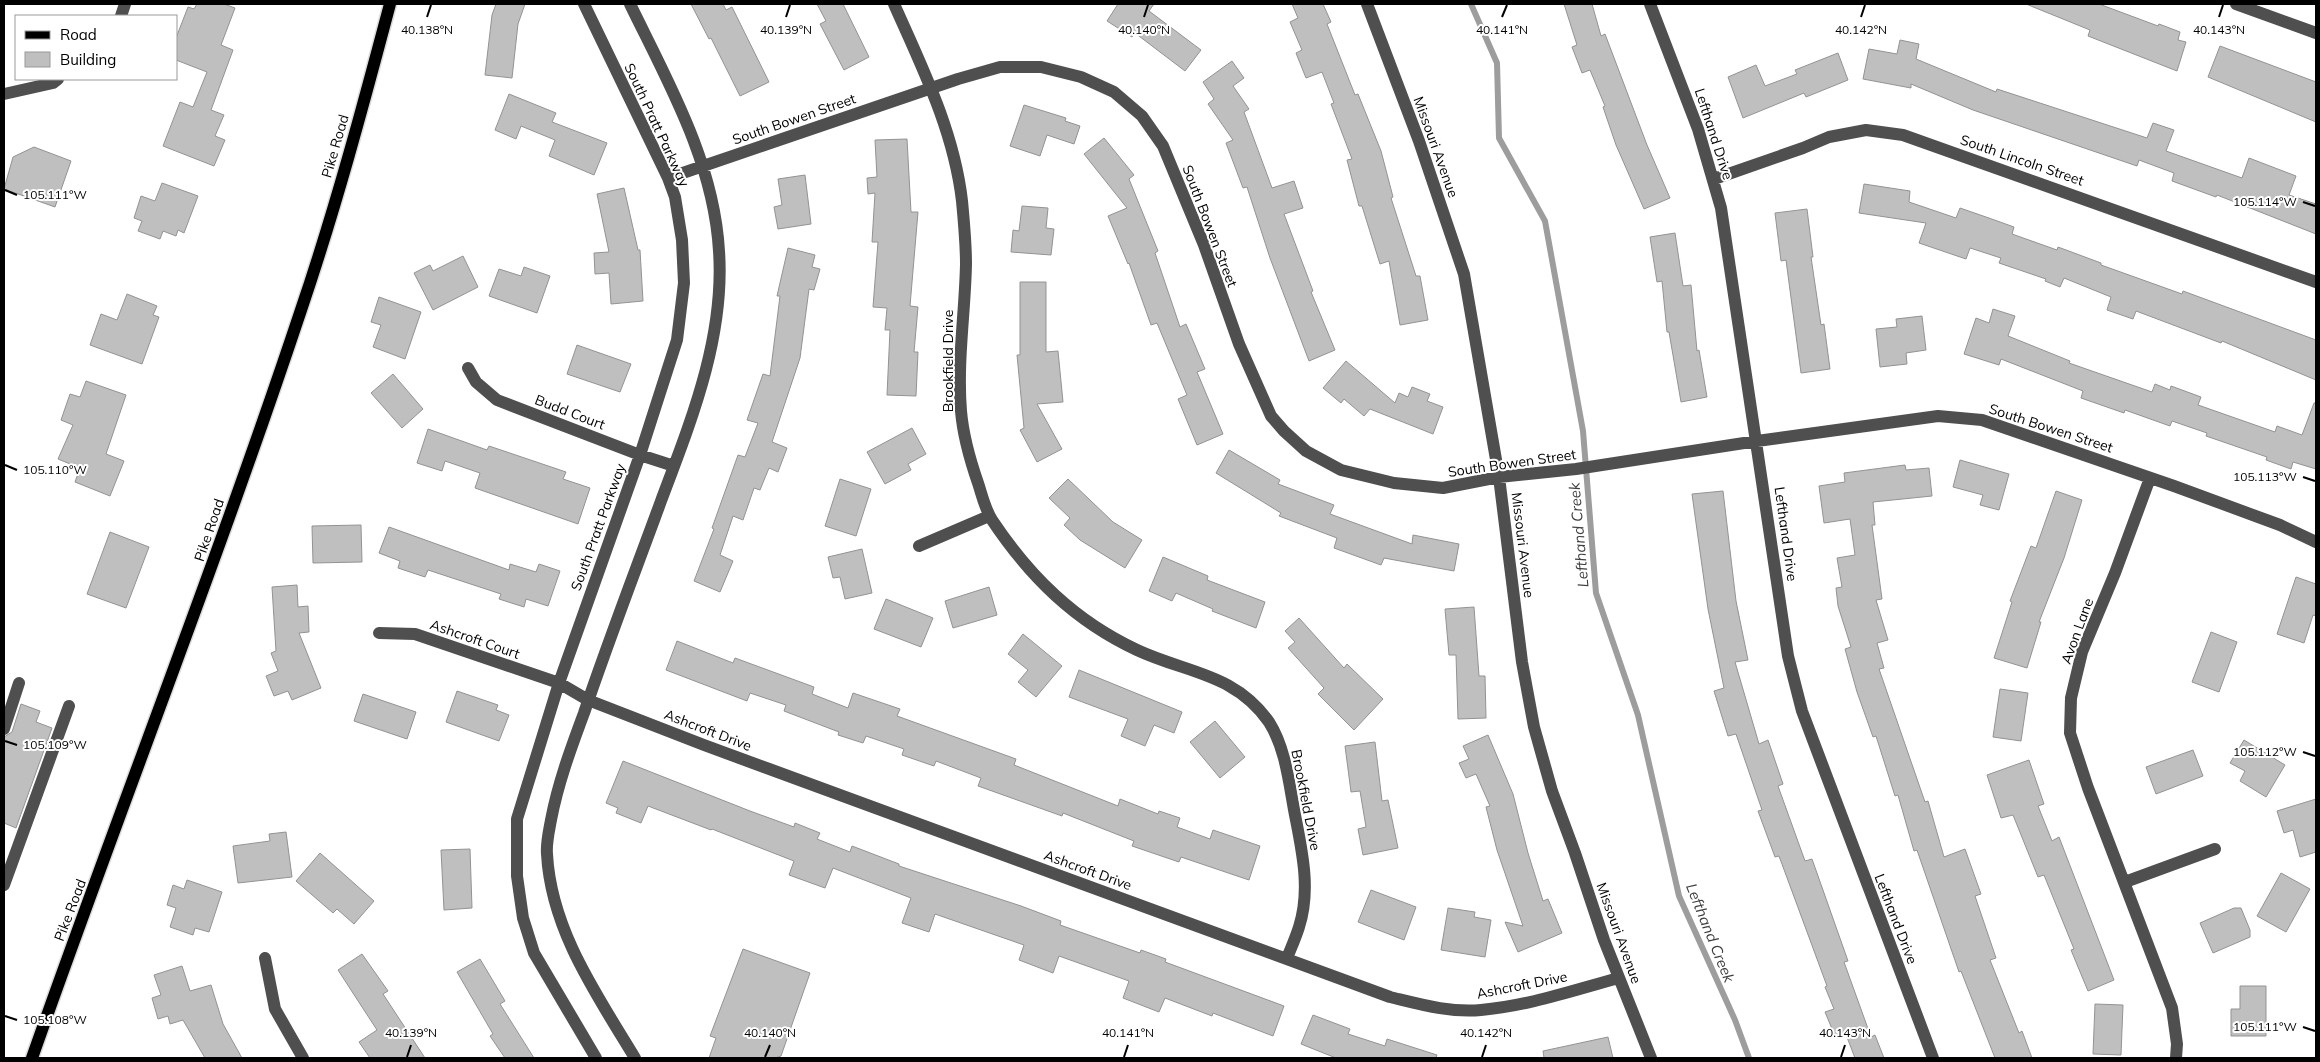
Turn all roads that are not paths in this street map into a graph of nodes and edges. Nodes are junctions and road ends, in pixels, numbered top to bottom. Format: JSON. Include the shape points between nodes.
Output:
{"nodes":[{"id":1,"x":390,"y":4,"type":"edge"},
{"id":2,"x":584,"y":4,"type":"edge"},
{"id":3,"x":630,"y":4,"type":"edge"},
{"id":4,"x":894,"y":4,"type":"edge"},
{"id":5,"x":1367,"y":4,"type":"edge"},
{"id":6,"x":1650,"y":4,"type":"edge"},
{"id":7,"x":2236,"y":4,"type":"edge"},
{"id":8,"x":2316,"y":33,"type":"edge"},
{"id":9,"x":57,"y":80,"type":"edge"},
{"id":10,"x":931,"y":88,"type":"junction"},
{"id":11,"x":4,"y":94,"type":"edge"},
{"id":12,"x":703,"y":166,"type":"junction"},
{"id":13,"x":668,"y":178,"type":"junction"},
{"id":14,"x":1714,"y":179,"type":"junction"},
{"id":15,"x":2316,"y":282,"type":"edge"},
{"id":16,"x":468,"y":368,"type":"dead end"},
{"id":17,"x":1757,"y":441,"type":"junction"},
{"id":18,"x":640,"y":455,"type":"junction"},
{"id":19,"x":674,"y":466,"type":"junction"},
{"id":20,"x":1499,"y":477,"type":"junction"},
{"id":21,"x":2150,"y":478,"type":"junction"},
{"id":22,"x":989,"y":516,"type":"junction"},
{"id":23,"x":2316,"y":542,"type":"edge"},
{"id":24,"x":919,"y":546,"type":"dead end"},
{"id":25,"x":379,"y":633,"type":"dead end"},
{"id":26,"x":20,"y":683,"type":"dead end"},
{"id":27,"x":559,"y":683,"type":"junction"},
{"id":28,"x":588,"y":700,"type":"junction"},
{"id":29,"x":68,"y":706,"type":"dead end"},
{"id":30,"x":4,"y":729,"type":"edge"},
{"id":31,"x":2215,"y":849,"type":"dead end"},
{"id":32,"x":2124,"y":882,"type":"junction"},
{"id":33,"x":4,"y":885,"type":"edge"},
{"id":34,"x":265,"y":958,"type":"dead end"},
{"id":35,"x":1287,"y":958,"type":"junction"},
{"id":36,"x":1619,"y":978,"type":"junction"},
{"id":37,"x":32,"y":1058,"type":"edge"},
{"id":38,"x":304,"y":1058,"type":"edge"},
{"id":39,"x":596,"y":1058,"type":"edge"},
{"id":40,"x":635,"y":1058,"type":"edge"},
{"id":41,"x":1651,"y":1058,"type":"edge"},
{"id":42,"x":1932,"y":1058,"type":"edge"},
{"id":43,"x":2176,"y":1058,"type":"edge"}],
"edges":[{"from":1,"to":37,"type":"main road","name":"Pike Road","via":[[302,307],[206,586]]},
{"from":2,"to":13,"type":"street","name":"South Pratt Parkway"},
{"from":3,"to":12,"type":"street","name":"South Pratt Parkway","via":[[676,98]]},
{"from":4,"to":10,"type":"street","name":"Brookfield Drive"},
{"from":5,"to":20,"type":"street","name":"Missouri Avenue","via":[[1419,141],[1464,274]]},
{"from":6,"to":14,"type":"street","name":"Lefthand Drive"},
{"from":7,"to":8,"type":"street"},
{"from":9,"to":11,"type":"street"},
{"from":10,"to":12,"type":"street","name":"South Bowen Street"},
{"from":10,"to":20,"type":"street","name":"South Bowen Street","via":[[1000,67],[1041,66],[1081,77],[1114,92],[1142,116],[1163,146],[1239,344],[1271,416],[1284,431],[1306,451],[1341,470],[1394,483],[1443,488]]},
{"from":10,"to":22,"type":"street","name":"Brookfield Drive","via":[[948,137],[961,199],[966,262],[961,332],[961,412],[969,458]]},
{"from":12,"to":13,"type":"street","name":"South Bowen Street"},
{"from":12,"to":19,"type":"street","name":"South Pratt Parkway","via":[[713,204],[719,251],[719,298],[709,361]]},
{"from":13,"to":18,"type":"street","name":"South Pratt Parkway","via":[[675,197],[682,240],[684,283],[677,340]]},
{"from":14,"to":15,"type":"street","name":"South Lincoln Street","via":[[1829,137],[1866,130],[1903,135]]},
{"from":14,"to":17,"type":"street","name":"Lefthand Drive"},
{"from":16,"to":18,"type":"street","name":"Budd Court","via":[[476,382],[496,400]]},
{"from":17,"to":20,"type":"street","name":"South Bowen Street","via":[[1606,465]]},
{"from":17,"to":21,"type":"street","name":"South Bowen Street","via":[[1938,416],[1982,420]]},
{"from":17,"to":42,"type":"street","name":"Lefthand Drive","via":[[1788,656],[1802,711]]},
{"from":18,"to":19,"type":"street","name":"Budd Court"},
{"from":18,"to":27,"type":"street","name":"South Pratt Parkway"},
{"from":19,"to":28,"type":"street","name":"South Pratt Parkway"},
{"from":20,"to":36,"type":"street","name":"Missouri Avenue","via":[[1522,662],[1534,727],[1552,791]]},
{"from":21,"to":23,"type":"street","name":"South Bowen Street","via":[[2280,525]]},
{"from":21,"to":32,"type":"street","name":"Avon Lane","via":[[2082,652],[2071,698],[2070,733]]},
{"from":22,"to":24,"type":"street"},
{"from":22,"to":35,"type":"street","name":"Brookfield Drive","via":[[1019,557],[1065,606],[1089,625],[1139,651],[1222,681],[1252,702],[1270,724],[1281,749],[1306,888],[1300,925]]},
{"from":25,"to":27,"type":"street","name":"Ashcroft Court","via":[[414,634]]},
{"from":26,"to":30,"type":"street"},
{"from":27,"to":28,"type":"street","name":"Ashcroft Drive"},
{"from":27,"to":39,"type":"street","name":"South Pratt Parkway","via":[[517,819],[517,876],[523,918],[534,953]]},
{"from":28,"to":35,"type":"street","name":"Ashcroft Drive"},
{"from":28,"to":40,"type":"street","name":"South Pratt Parkway","via":[[557,789],[546,852],[556,912],[585,975]]},
{"from":29,"to":33,"type":"street"},
{"from":31,"to":32,"type":"street"},
{"from":32,"to":43,"type":"street","name":"Avon Lane","via":[[2172,1008]]},
{"from":34,"to":38,"type":"street","via":[[275,1009]]},
{"from":35,"to":36,"type":"street","name":"Ashcroft Drive","via":[[1390,997],[1434,1008],[1480,1010],[1537,1000]]},
{"from":36,"to":41,"type":"street","name":"Missouri Avenue"}]}
